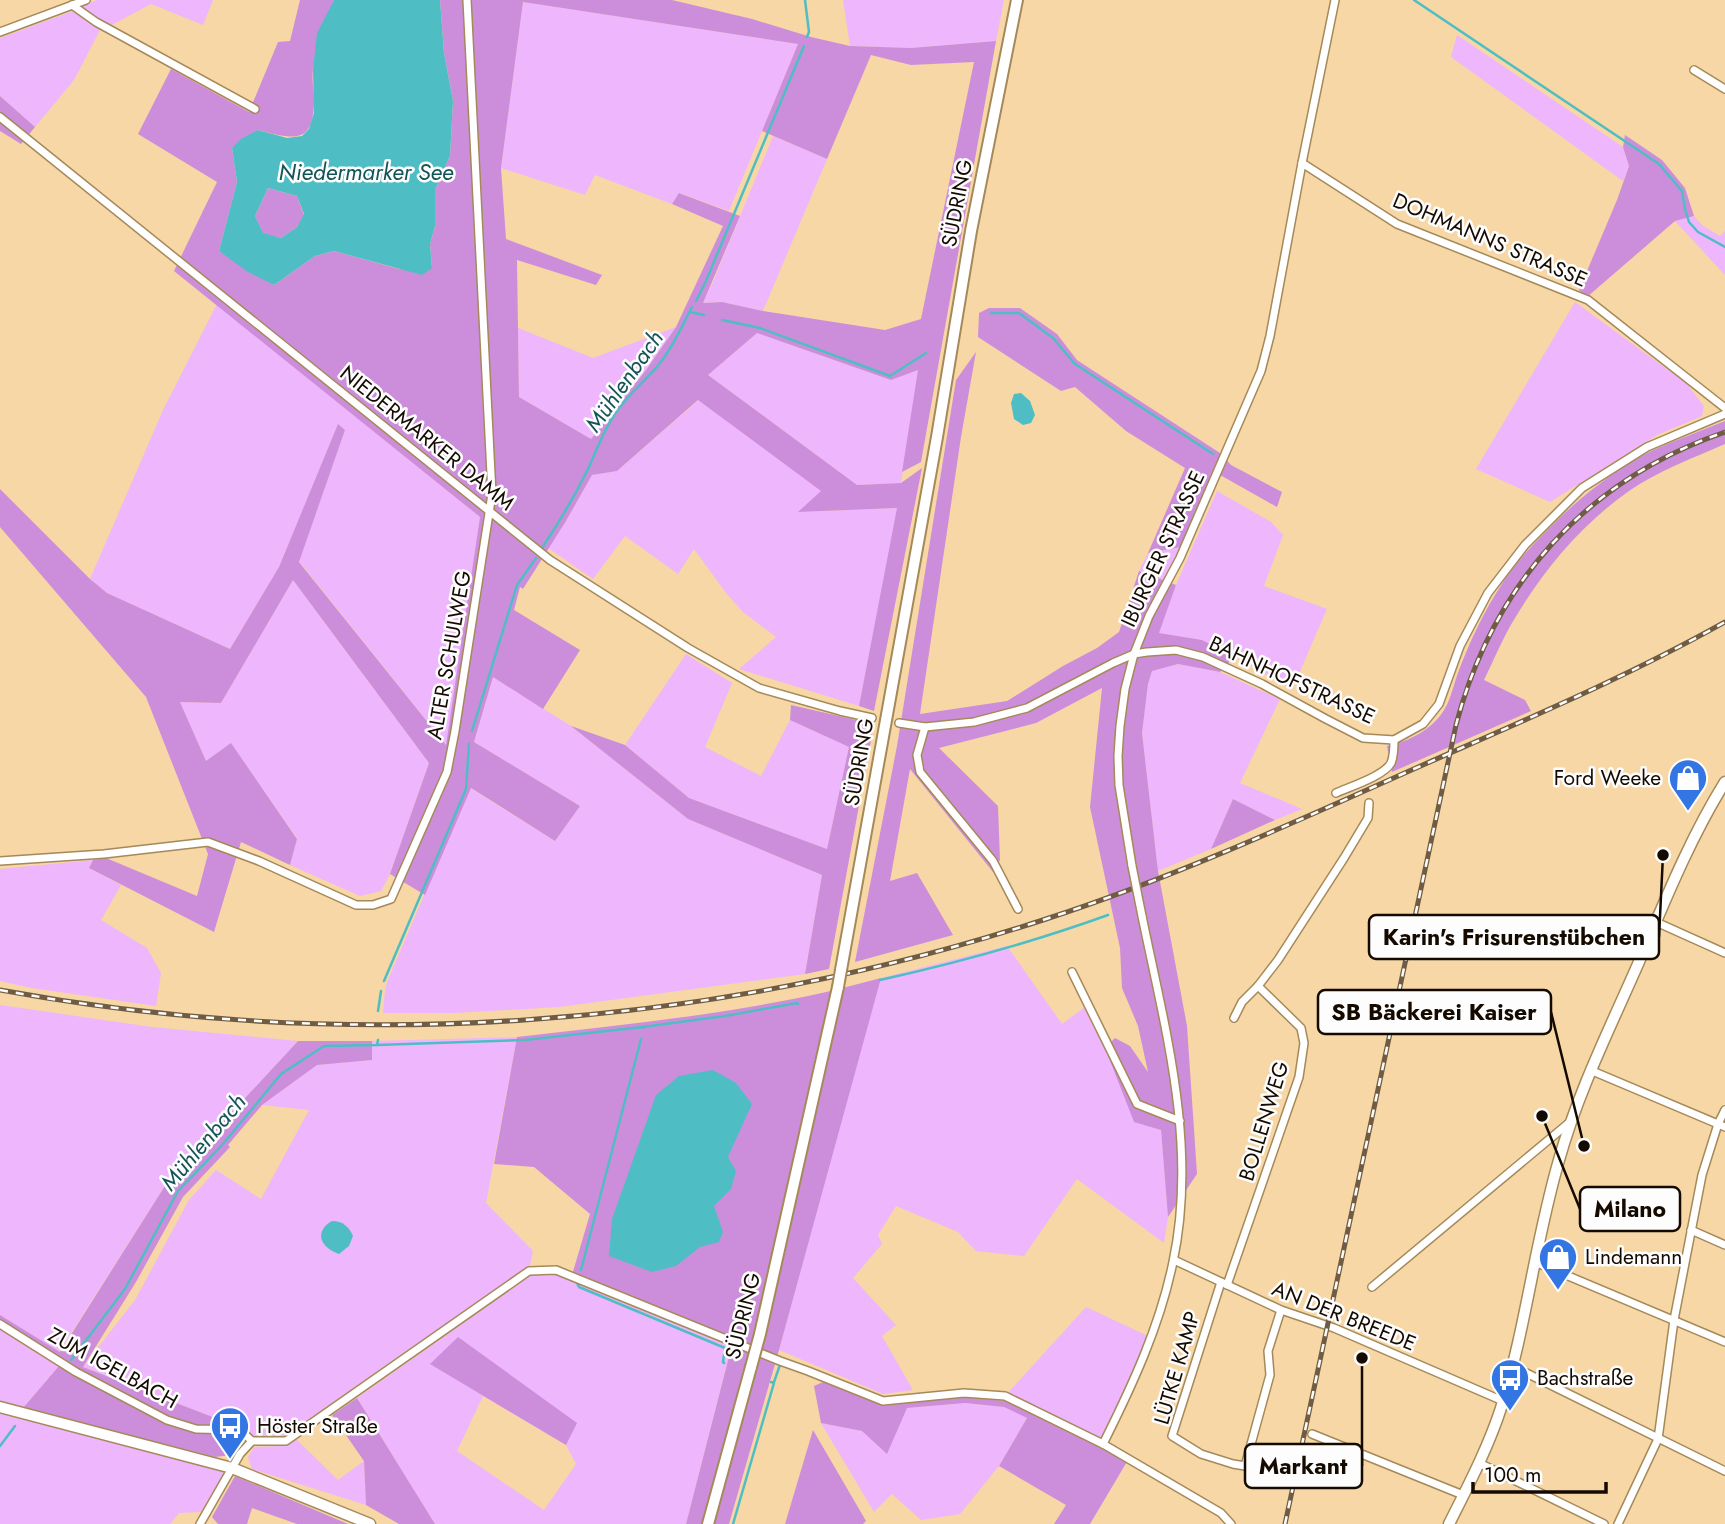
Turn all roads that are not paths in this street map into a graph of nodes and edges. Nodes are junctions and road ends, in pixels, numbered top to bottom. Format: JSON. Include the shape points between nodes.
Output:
{"nodes":[{"id":1,"x":86,"y":0,"type":"edge"},
{"id":2,"x":467,"y":0,"type":"edge"},
{"id":3,"x":1017,"y":0,"type":"edge"},
{"id":4,"x":1335,"y":0,"type":"edge"},
{"id":5,"x":72,"y":5,"type":"junction"},
{"id":6,"x":0,"y":32,"type":"edge"},
{"id":7,"x":1694,"y":71,"type":"dead end"},
{"id":8,"x":1725,"y":89,"type":"edge"},
{"id":9,"x":255,"y":109,"type":"dead end"},
{"id":10,"x":0,"y":117,"type":"edge"},
{"id":11,"x":1302,"y":163,"type":"junction"},
{"id":12,"x":1725,"y":411,"type":"edge"},
{"id":13,"x":491,"y":512,"type":"junction"},
{"id":14,"x":1134,"y":654,"type":"junction"},
{"id":15,"x":872,"y":718,"type":"dead end"},
{"id":16,"x":899,"y":723,"type":"dead end"},
{"id":17,"x":925,"y":727,"type":"junction"},
{"id":18,"x":1394,"y":740,"type":"junction"},
{"id":19,"x":1725,"y":782,"type":"edge"},
{"id":20,"x":1336,"y":793,"type":"dead end"},
{"id":21,"x":1369,"y":803,"type":"dead end"},
{"id":22,"x":0,"y":861,"type":"edge"},
{"id":23,"x":1018,"y":909,"type":"dead end"},
{"id":24,"x":1656,"y":922,"type":"junction"},
{"id":25,"x":1725,"y":953,"type":"edge"},
{"id":26,"x":1072,"y":972,"type":"dead end"},
{"id":27,"x":1258,"y":986,"type":"junction"},
{"id":28,"x":1234,"y":1018,"type":"dead end"},
{"id":29,"x":1590,"y":1070,"type":"junction"},
{"id":30,"x":1725,"y":1110,"type":"edge"},
{"id":31,"x":1180,"y":1121,"type":"junction"},
{"id":32,"x":1570,"y":1122,"type":"junction"},
{"id":33,"x":1722,"y":1126,"type":"edge"},
{"id":34,"x":1691,"y":1230,"type":"junction"},
{"id":35,"x":1725,"y":1245,"type":"edge"},
{"id":36,"x":1174,"y":1261,"type":"junction"},
{"id":37,"x":1535,"y":1262,"type":"junction"},
{"id":38,"x":1224,"y":1284,"type":"junction"},
{"id":39,"x":1372,"y":1287,"type":"dead end"},
{"id":40,"x":1281,"y":1310,"type":"junction"},
{"id":41,"x":1674,"y":1320,"type":"junction"},
{"id":42,"x":0,"y":1324,"type":"edge"},
{"id":43,"x":1725,"y":1342,"type":"edge"},
{"id":44,"x":1512,"y":1366,"type":"junction"},
{"id":45,"x":1503,"y":1401,"type":"junction"},
{"id":46,"x":0,"y":1407,"type":"edge"},
{"id":47,"x":1312,"y":1434,"type":"dead end"},
{"id":48,"x":1658,"y":1439,"type":"junction"},
{"id":49,"x":252,"y":1441,"type":"junction"},
{"id":50,"x":1102,"y":1444,"type":"junction"},
{"id":51,"x":1479,"y":1463,"type":"junction"},
{"id":52,"x":232,"y":1468,"type":"junction"},
{"id":53,"x":1725,"y":1471,"type":"edge"},
{"id":54,"x":1464,"y":1495,"type":"junction"},
{"id":55,"x":205,"y":1522,"type":"edge"},
{"id":56,"x":370,"y":1524,"type":"edge"},
{"id":57,"x":708,"y":1524,"type":"edge"},
{"id":58,"x":1231,"y":1524,"type":"edge"},
{"id":59,"x":1449,"y":1524,"type":"edge"},
{"id":60,"x":1604,"y":1524,"type":"edge"},
{"id":61,"x":1618,"y":1524,"type":"edge"}],
"edges":[{"from":1,"to":5,"type":"street"},
{"from":2,"to":13,"type":"street","name":"ALTER SCHULWEG"},
{"from":3,"to":57,"type":"main road","name":"SÜDRING","bridge":true,"via":[[971,231],[838,987],[760,1334]]},
{"from":4,"to":11,"type":"street","name":"IBURGER STRASSE"},
{"from":5,"to":6,"type":"street"},
{"from":5,"to":9,"type":"street"},
{"from":7,"to":8,"type":"street"},
{"from":10,"to":13,"type":"street","name":"NIEDERMARKER DAMM"},
{"from":11,"to":12,"type":"street","name":"DOHMANNS STRASSE","via":[[1397,224],[1588,300]]},
{"from":11,"to":14,"type":"street","name":"IBURGER STRASSE","via":[[1261,371]]},
{"from":12,"to":18,"type":"street","name":"BAHNHOFSTRASSE","via":[[1647,447],[1582,488],[1525,545],[1488,593],[1460,646],[1439,704],[1423,724]]},
{"from":13,"to":15,"type":"street","name":"NIEDERMARKER DAMM","via":[[550,560],[688,649],[759,688]]},
{"from":13,"to":22,"type":"street","name":"ALTER SCHULWEG","via":[[447,772],[391,899],[356,905],[208,842]]},
{"from":14,"to":17,"type":"street","via":[[1027,709],[974,722]]},
{"from":14,"to":18,"type":"street","name":"BAHNHOFSTRASSE","via":[[1176,650],[1203,656],[1363,738]]},
{"from":14,"to":31,"type":"street","name":"IBURGER STRASSE","bridge":true,"via":[[1120,726],[1119,785]]},
{"from":16,"to":17,"type":"street"},
{"from":17,"to":23,"type":"street","via":[[917,755],[920,772],[993,861]]},
{"from":18,"to":20,"type":"street","name":"BAHNHOFSTRASSE","via":[[1388,768]]},
{"from":19,"to":24,"type":"street"},
{"from":21,"to":27,"type":"street","via":[[1368,818],[1344,858]]},
{"from":24,"to":25,"type":"street"},
{"from":24,"to":29,"type":"street"},
{"from":26,"to":31,"type":"street","via":[[1137,1104]]},
{"from":27,"to":28,"type":"street"},
{"from":27,"to":38,"type":"street","name":"BOLLENWEG","via":[[1301,1028],[1304,1043],[1299,1077]]},
{"from":29,"to":32,"type":"street"},
{"from":29,"to":33,"type":"street"},
{"from":30,"to":33,"type":"street"},
{"from":31,"to":36,"type":"street","name":"IBURGER STRASSE","via":[[1182,1182]]},
{"from":32,"to":37,"type":"street"},
{"from":32,"to":39,"type":"street"},
{"from":33,"to":34,"type":"street","via":[[1702,1175]]},
{"from":34,"to":35,"type":"street"},
{"from":34,"to":41,"type":"street"},
{"from":36,"to":38,"type":"street","name":"AN DER BREEDE"},
{"from":36,"to":50,"type":"street","name":"IBURGER STRASSE","via":[[1144,1355]]},
{"from":37,"to":41,"type":"street"},
{"from":37,"to":44,"type":"street"},
{"from":38,"to":40,"type":"street","name":"AN DER BREEDE"},
{"from":38,"to":40,"type":"street","name":"LÜTKE KAMP","via":[[1171,1436],[1201,1454],[1245,1466],[1270,1375],[1268,1352]]},
{"from":40,"to":45,"type":"street","name":"AN DER BREEDE"},
{"from":41,"to":43,"type":"street"},
{"from":41,"to":48,"type":"street"},
{"from":42,"to":49,"type":"street","name":"ZUM IGELBACH","via":[[76,1372],[167,1420],[196,1429],[240,1430]]},
{"from":44,"to":45,"type":"street"},
{"from":44,"to":48,"type":"street"},
{"from":45,"to":51,"type":"street"},
{"from":46,"to":52,"type":"street"},
{"from":47,"to":54,"type":"street"},
{"from":48,"to":53,"type":"street"},
{"from":48,"to":61,"type":"street"},
{"from":49,"to":50,"type":"street","via":[[286,1441],[529,1271],[556,1270],[883,1401],[964,1393],[1005,1396]]},
{"from":49,"to":52,"type":"street"},
{"from":50,"to":58,"type":"street","via":[[1221,1513]]},
{"from":51,"to":54,"type":"street"},
{"from":51,"to":60,"type":"street"},
{"from":52,"to":55,"type":"street"},
{"from":52,"to":56,"type":"street"},
{"from":54,"to":59,"type":"street"}]}
